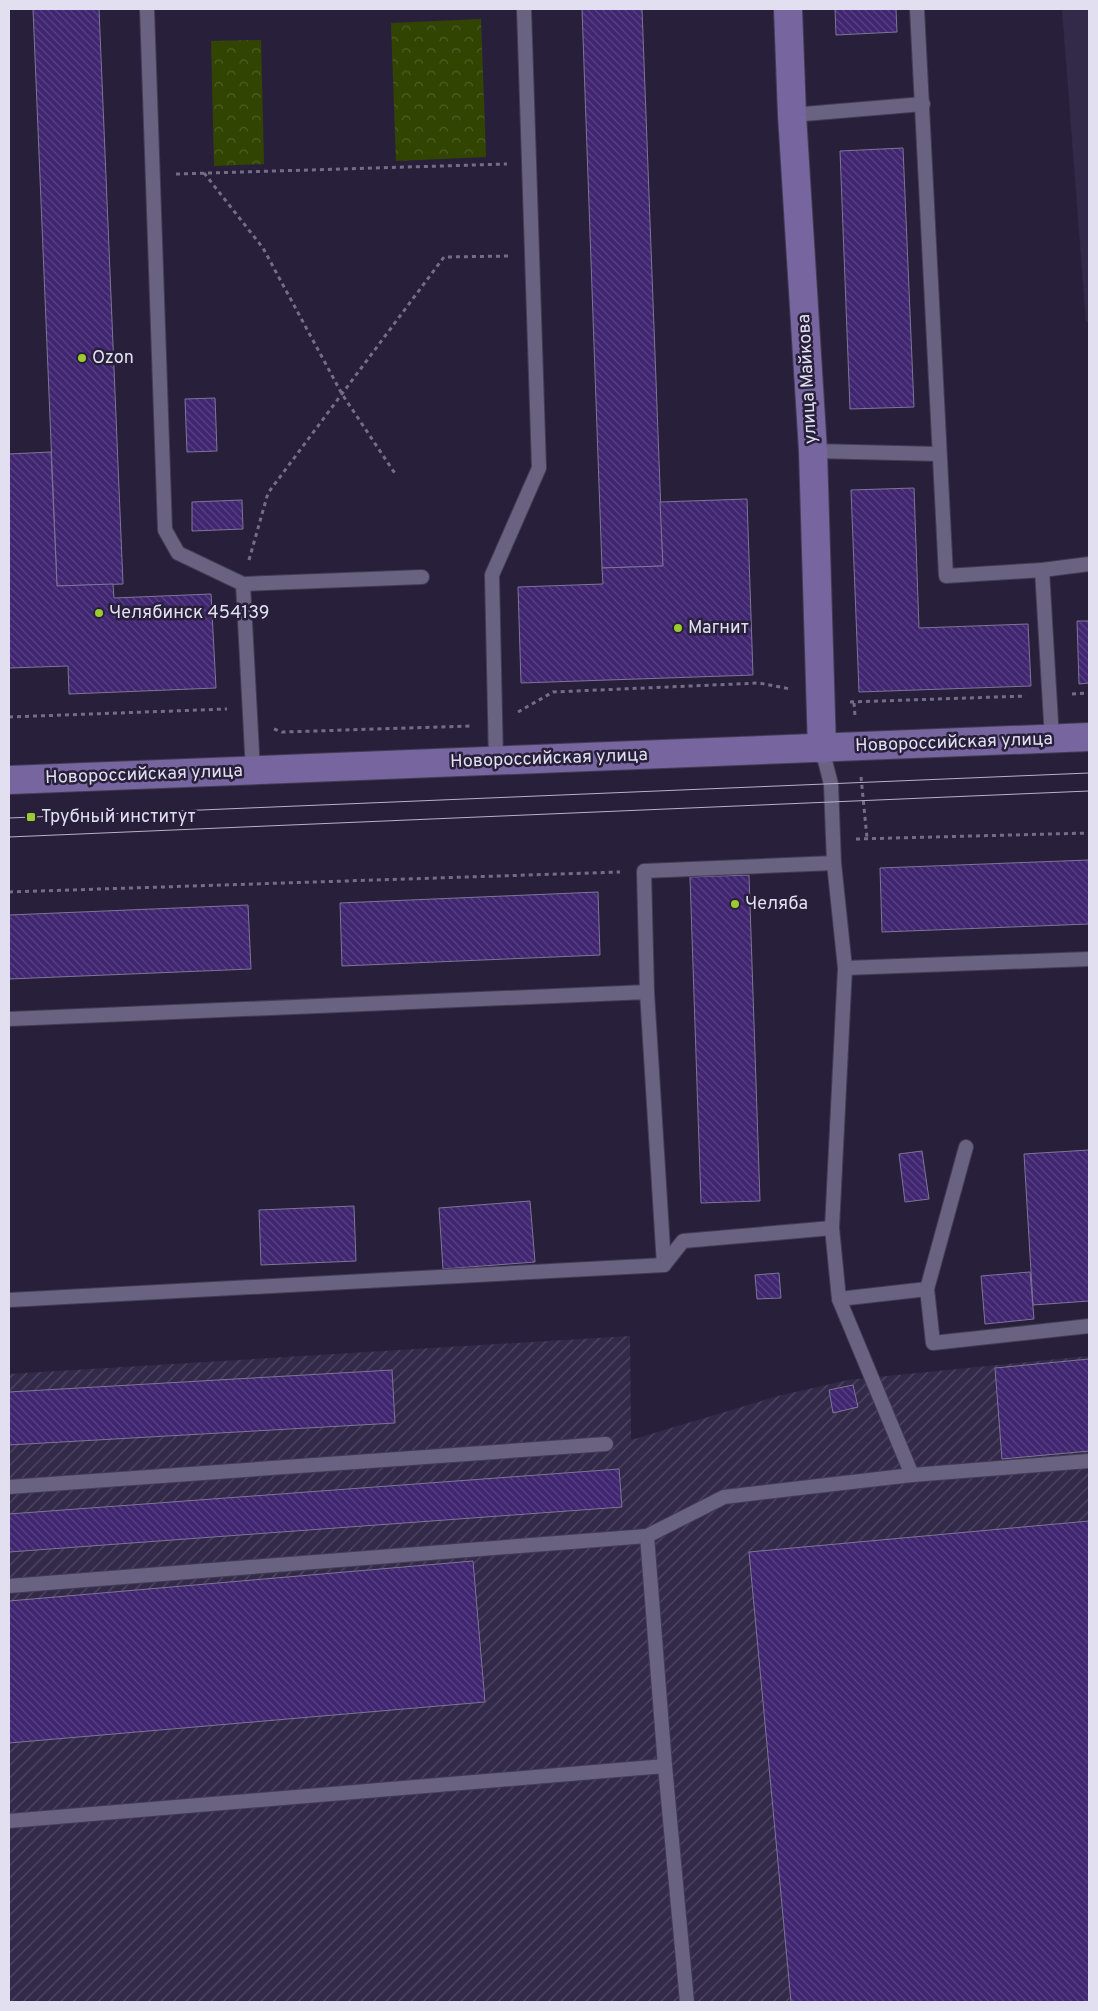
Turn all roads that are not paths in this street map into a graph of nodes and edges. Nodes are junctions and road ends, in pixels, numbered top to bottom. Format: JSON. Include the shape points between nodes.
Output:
{"nodes":[{"id":1,"x":148,"y":9,"type":"edge"},
{"id":2,"x":524,"y":9,"type":"edge"},
{"id":3,"x":788,"y":9,"type":"edge"},
{"id":4,"x":917,"y":9,"type":"edge"},
{"id":5,"x":923,"y":104,"type":"junction"},
{"id":6,"x":792,"y":115,"type":"junction"},
{"id":7,"x":813,"y":452,"type":"junction"},
{"id":8,"x":939,"y":454,"type":"junction"},
{"id":9,"x":1089,"y":564,"type":"edge"},
{"id":10,"x":1042,"y":570,"type":"junction"},
{"id":11,"x":422,"y":577,"type":"dead end"},
{"id":12,"x":243,"y":584,"type":"junction"},
{"id":13,"x":1089,"y":737,"type":"edge"},
{"id":14,"x":1052,"y":739,"type":"junction"},
{"id":15,"x":822,"y":748,"type":"junction"},
{"id":16,"x":496,"y":761,"type":"junction"},
{"id":17,"x":253,"y":771,"type":"junction"},
{"id":18,"x":9,"y":780,"type":"edge"},
{"id":19,"x":834,"y":863,"type":"junction"},
{"id":20,"x":1089,"y":959,"type":"edge"},
{"id":21,"x":845,"y":968,"type":"junction"},
{"id":22,"x":647,"y":992,"type":"junction"},
{"id":23,"x":9,"y":1019,"type":"edge"},
{"id":24,"x":966,"y":1147,"type":"dead end"},
{"id":25,"x":832,"y":1228,"type":"junction"},
{"id":26,"x":664,"y":1265,"type":"junction"},
{"id":27,"x":927,"y":1289,"type":"junction"},
{"id":28,"x":839,"y":1299,"type":"junction"},
{"id":29,"x":9,"y":1300,"type":"edge"},
{"id":30,"x":1089,"y":1326,"type":"edge"},
{"id":31,"x":606,"y":1444,"type":"dead end"},
{"id":32,"x":1089,"y":1461,"type":"edge"},
{"id":33,"x":912,"y":1475,"type":"junction"},
{"id":34,"x":9,"y":1487,"type":"edge"},
{"id":35,"x":647,"y":1536,"type":"junction"},
{"id":36,"x":9,"y":1586,"type":"edge"},
{"id":37,"x":665,"y":1766,"type":"junction"},
{"id":38,"x":9,"y":1821,"type":"edge"},
{"id":39,"x":687,"y":2002,"type":"edge"}],
"edges":[{"from":1,"to":12,"type":"lane","via":[[166,530],[178,553]]},
{"from":2,"to":16,"type":"lane","via":[[539,468],[492,575]]},
{"from":3,"to":6,"type":"main road","name":"улица Майкова"},
{"from":4,"to":5,"type":"lane"},
{"from":5,"to":6,"type":"lane"},
{"from":5,"to":8,"type":"lane"},
{"from":6,"to":7,"type":"main road","name":"улица Майкова"},
{"from":7,"to":8,"type":"lane"},
{"from":7,"to":15,"type":"main road","name":"улица Майкова"},
{"from":8,"to":10,"type":"lane","via":[[946,576]]},
{"from":9,"to":10,"type":"lane"},
{"from":10,"to":14,"type":"lane"},
{"from":11,"to":12,"type":"lane"},
{"from":12,"to":17,"type":"lane"},
{"from":13,"to":14,"type":"main road","name":"Новороссийская улица"},
{"from":14,"to":15,"type":"main road","name":"Новороссийская улица"},
{"from":15,"to":16,"type":"main road","name":"Новороссийская улица"},
{"from":15,"to":19,"type":"lane","via":[[831,784]]},
{"from":16,"to":17,"type":"main road","name":"Новороссийская улица"},
{"from":17,"to":18,"type":"main road","name":"Новороссийская улица"},
{"from":19,"to":21,"type":"lane"},
{"from":19,"to":22,"type":"lane","via":[[644,871]]},
{"from":20,"to":21,"type":"lane"},
{"from":21,"to":25,"type":"lane"},
{"from":22,"to":23,"type":"lane"},
{"from":22,"to":26,"type":"lane"},
{"from":24,"to":27,"type":"lane"},
{"from":25,"to":26,"type":"lane","via":[[683,1241]]},
{"from":25,"to":28,"type":"lane"},
{"from":26,"to":29,"type":"lane"},
{"from":27,"to":28,"type":"lane"},
{"from":27,"to":30,"type":"lane","via":[[933,1343]]},
{"from":28,"to":33,"type":"lane"},
{"from":31,"to":34,"type":"lane"},
{"from":32,"to":33,"type":"lane"},
{"from":33,"to":35,"type":"lane","via":[[724,1497]]},
{"from":35,"to":36,"type":"lane"},
{"from":35,"to":37,"type":"lane"},
{"from":37,"to":38,"type":"lane"},
{"from":37,"to":39,"type":"lane"}]}
